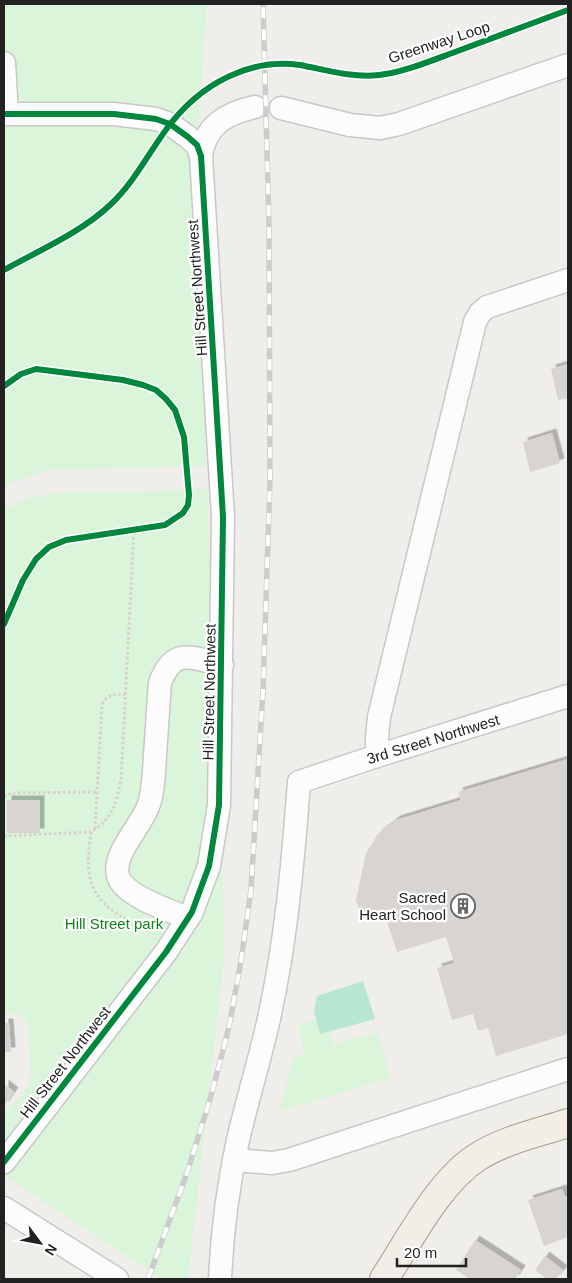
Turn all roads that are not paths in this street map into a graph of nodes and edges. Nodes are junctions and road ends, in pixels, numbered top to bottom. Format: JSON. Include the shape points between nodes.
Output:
{"nodes":[{"id":1,"x":4,"y":63,"type":"edge"},
{"id":2,"x":568,"y":65,"type":"edge"},
{"id":3,"x":255,"y":107,"type":"dead end"},
{"id":4,"x":281,"y":108,"type":"dead end"},
{"id":5,"x":5,"y":114,"type":"edge"},
{"id":6,"x":201,"y":156,"type":"junction"},
{"id":7,"x":568,"y":280,"type":"edge"},
{"id":8,"x":222,"y":665,"type":"junction"},
{"id":9,"x":568,"y":696,"type":"edge"},
{"id":10,"x":377,"y":756,"type":"junction"},
{"id":11,"x":188,"y":918,"type":"junction"},
{"id":12,"x":568,"y":1069,"type":"edge"},
{"id":13,"x":568,"y":1122,"type":"edge"},
{"id":14,"x":234,"y":1160,"type":"junction"},
{"id":15,"x":4,"y":1162,"type":"edge"},
{"id":16,"x":4,"y":1208,"type":"edge"},
{"id":17,"x":117,"y":1279,"type":"edge"},
{"id":18,"x":220,"y":1279,"type":"edge"},
{"id":19,"x":384,"y":1279,"type":"edge"}],
"edges":[{"from":1,"to":5,"type":"street"},
{"from":2,"to":4,"type":"street","via":[[380,128],[350,125]]},
{"from":3,"to":6,"type":"street","via":[[228,115],[214,126],[205,137]]},
{"from":5,"to":6,"type":"street","via":[[114,114],[156,120],[170,124],[188,137]]},
{"from":6,"to":8,"type":"street","name":"Hill Street Northwest","via":[[221,475]]},
{"from":7,"to":10,"type":"street","via":[[487,307],[475,322],[379,717]]},
{"from":8,"to":11,"type":"street","name":"Hill Street Northwest","via":[[219,805],[209,866]]},
{"from":8,"to":11,"type":"street","via":[[184,657],[174,660],[164,670],[160,683],[154,780],[149,804],[117,865],[118,877],[124,887]]},
{"from":9,"to":10,"type":"street","name":"3rd Street Northwest"},
{"from":10,"to":14,"type":"street","name":"3rd Street Northwest","via":[[299,782],[283,951]]},
{"from":11,"to":15,"type":"street","name":"Hill Street Northwest","via":[[166,952]]},
{"from":12,"to":14,"type":"street","via":[[289,1160]]},
{"from":13,"to":19,"type":"main road","via":[[502,1144],[476,1158],[455,1175]]},
{"from":14,"to":18,"type":"street"},
{"from":16,"to":17,"type":"street"}]}
